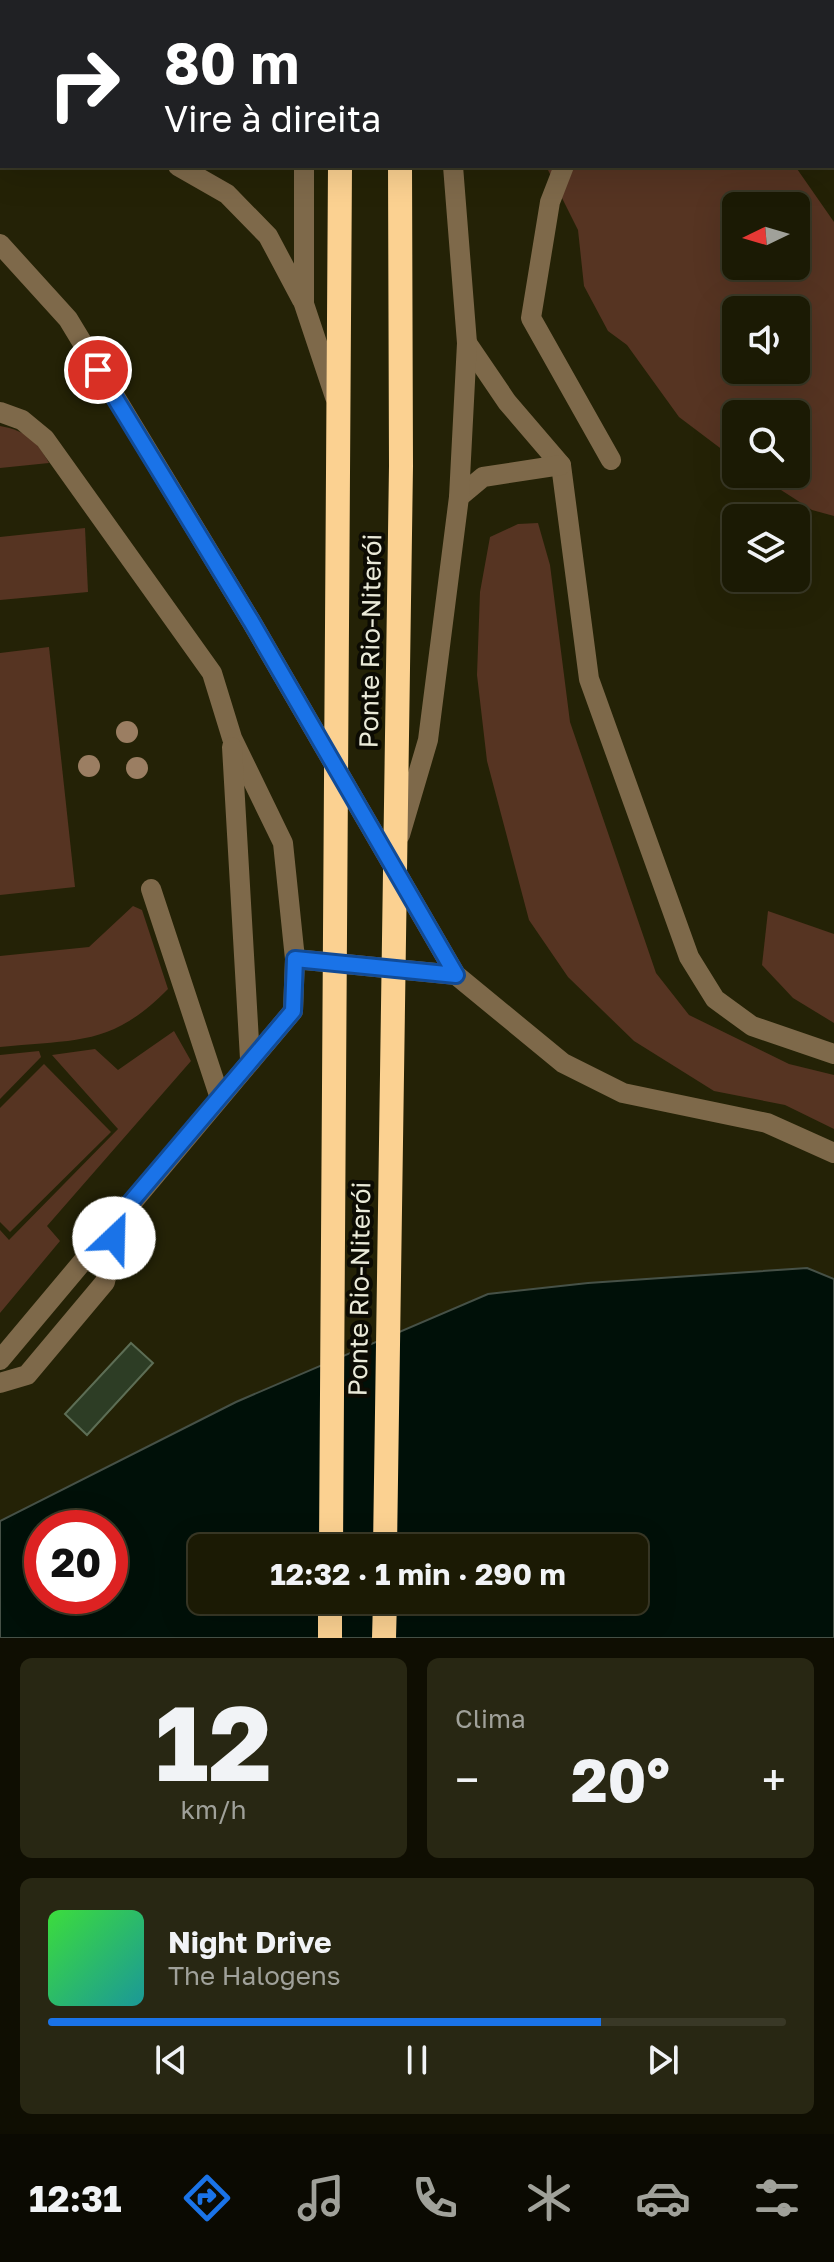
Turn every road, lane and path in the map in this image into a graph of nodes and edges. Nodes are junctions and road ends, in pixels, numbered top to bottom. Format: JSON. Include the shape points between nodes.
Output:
{"nodes":[{"id":1,"x":182,"y":168,"type":"edge"},
{"id":2,"x":304,"y":168,"type":"edge"},
{"id":3,"x":340,"y":168,"type":"edge"},
{"id":4,"x":400,"y":168,"type":"edge"},
{"id":5,"x":453,"y":168,"type":"edge"},
{"id":6,"x":563,"y":168,"type":"edge"},
{"id":7,"x":0,"y":244,"type":"edge"},
{"id":8,"x":304,"y":304,"type":"junction"},
{"id":9,"x":467,"y":343,"type":"junction"},
{"id":10,"x":339,"y":410,"type":"junction"},
{"id":11,"x":0,"y":412,"type":"edge"},
{"id":12,"x":611,"y":460,"type":"dead end"},
{"id":13,"x":561,"y":465,"type":"junction"},
{"id":14,"x":459,"y":497,"type":"junction"},
{"id":15,"x":232,"y":738,"type":"junction"},
{"id":16,"x":395,"y":850,"type":"junction"},
{"id":17,"x":151,"y":889,"type":"dead end"},
{"id":18,"x":295,"y":959,"type":"junction"},
{"id":19,"x":456,"y":975,"type":"junction"},
{"id":20,"x":834,"y":1054,"type":"edge"},
{"id":21,"x":250,"y":1059,"type":"junction"},
{"id":22,"x":219,"y":1095,"type":"junction"},
{"id":23,"x":834,"y":1153,"type":"edge"},
{"id":24,"x":119,"y":1216,"type":"junction"},
{"id":25,"x":0,"y":1360,"type":"edge"},
{"id":26,"x":0,"y":1383,"type":"edge"},
{"id":27,"x":331,"y":1534,"type":"edge"},
{"id":28,"x":385,"y":1534,"type":"edge"},
{"id":29,"x":330,"y":1614,"type":"edge"},
{"id":30,"x":385,"y":1614,"type":"edge"},
{"id":31,"x":330,"y":1638,"type":"edge"},
{"id":32,"x":384,"y":1638,"type":"edge"}],
"edges":[{"from":1,"to":8,"type":"lane","via":[[227,194],[268,236]]},
{"from":2,"to":8,"type":"lane"},
{"from":3,"to":10,"type":"highway","name":"Ponte Rio-Niterói"},
{"from":4,"to":16,"type":"highway","name":"Ponte Rio-Niterói"},
{"from":5,"to":9,"type":"lane"},
{"from":6,"to":12,"type":"lane","via":[[550,202],[531,318]]},
{"from":7,"to":19,"type":"lane","via":[[68,319]]},
{"from":8,"to":10,"type":"lane"},
{"from":9,"to":13,"type":"lane","via":[[507,402]]},
{"from":9,"to":14,"type":"lane"},
{"from":10,"to":27,"type":"highway","name":"Ponte Rio-Niterói"},
{"from":11,"to":15,"type":"lane","via":[[22,420],[45,439],[212,673]]},
{"from":13,"to":14,"type":"lane","via":[[483,477]]},
{"from":13,"to":20,"type":"lane","via":[[589,679],[689,957],[715,999],[752,1026]]},
{"from":14,"to":16,"type":"lane","via":[[428,740]]},
{"from":15,"to":18,"type":"lane","via":[[283,843]]},
{"from":15,"to":21,"type":"lane"},
{"from":16,"to":28,"type":"highway","name":"Ponte Rio-Niterói"},
{"from":17,"to":22,"type":"lane"},
{"from":18,"to":19,"type":"lane"},
{"from":18,"to":21,"type":"lane","via":[[293,1011]]},
{"from":19,"to":23,"type":"lane","via":[[563,1063],[623,1093],[767,1123]]},
{"from":21,"to":22,"type":"lane"},
{"from":22,"to":24,"type":"lane"},
{"from":24,"to":25,"type":"lane"},
{"from":24,"to":26,"type":"lane","via":[[105,1282],[27,1375]]},
{"from":29,"to":31,"type":"highway"},
{"from":30,"to":32,"type":"highway"}]}
